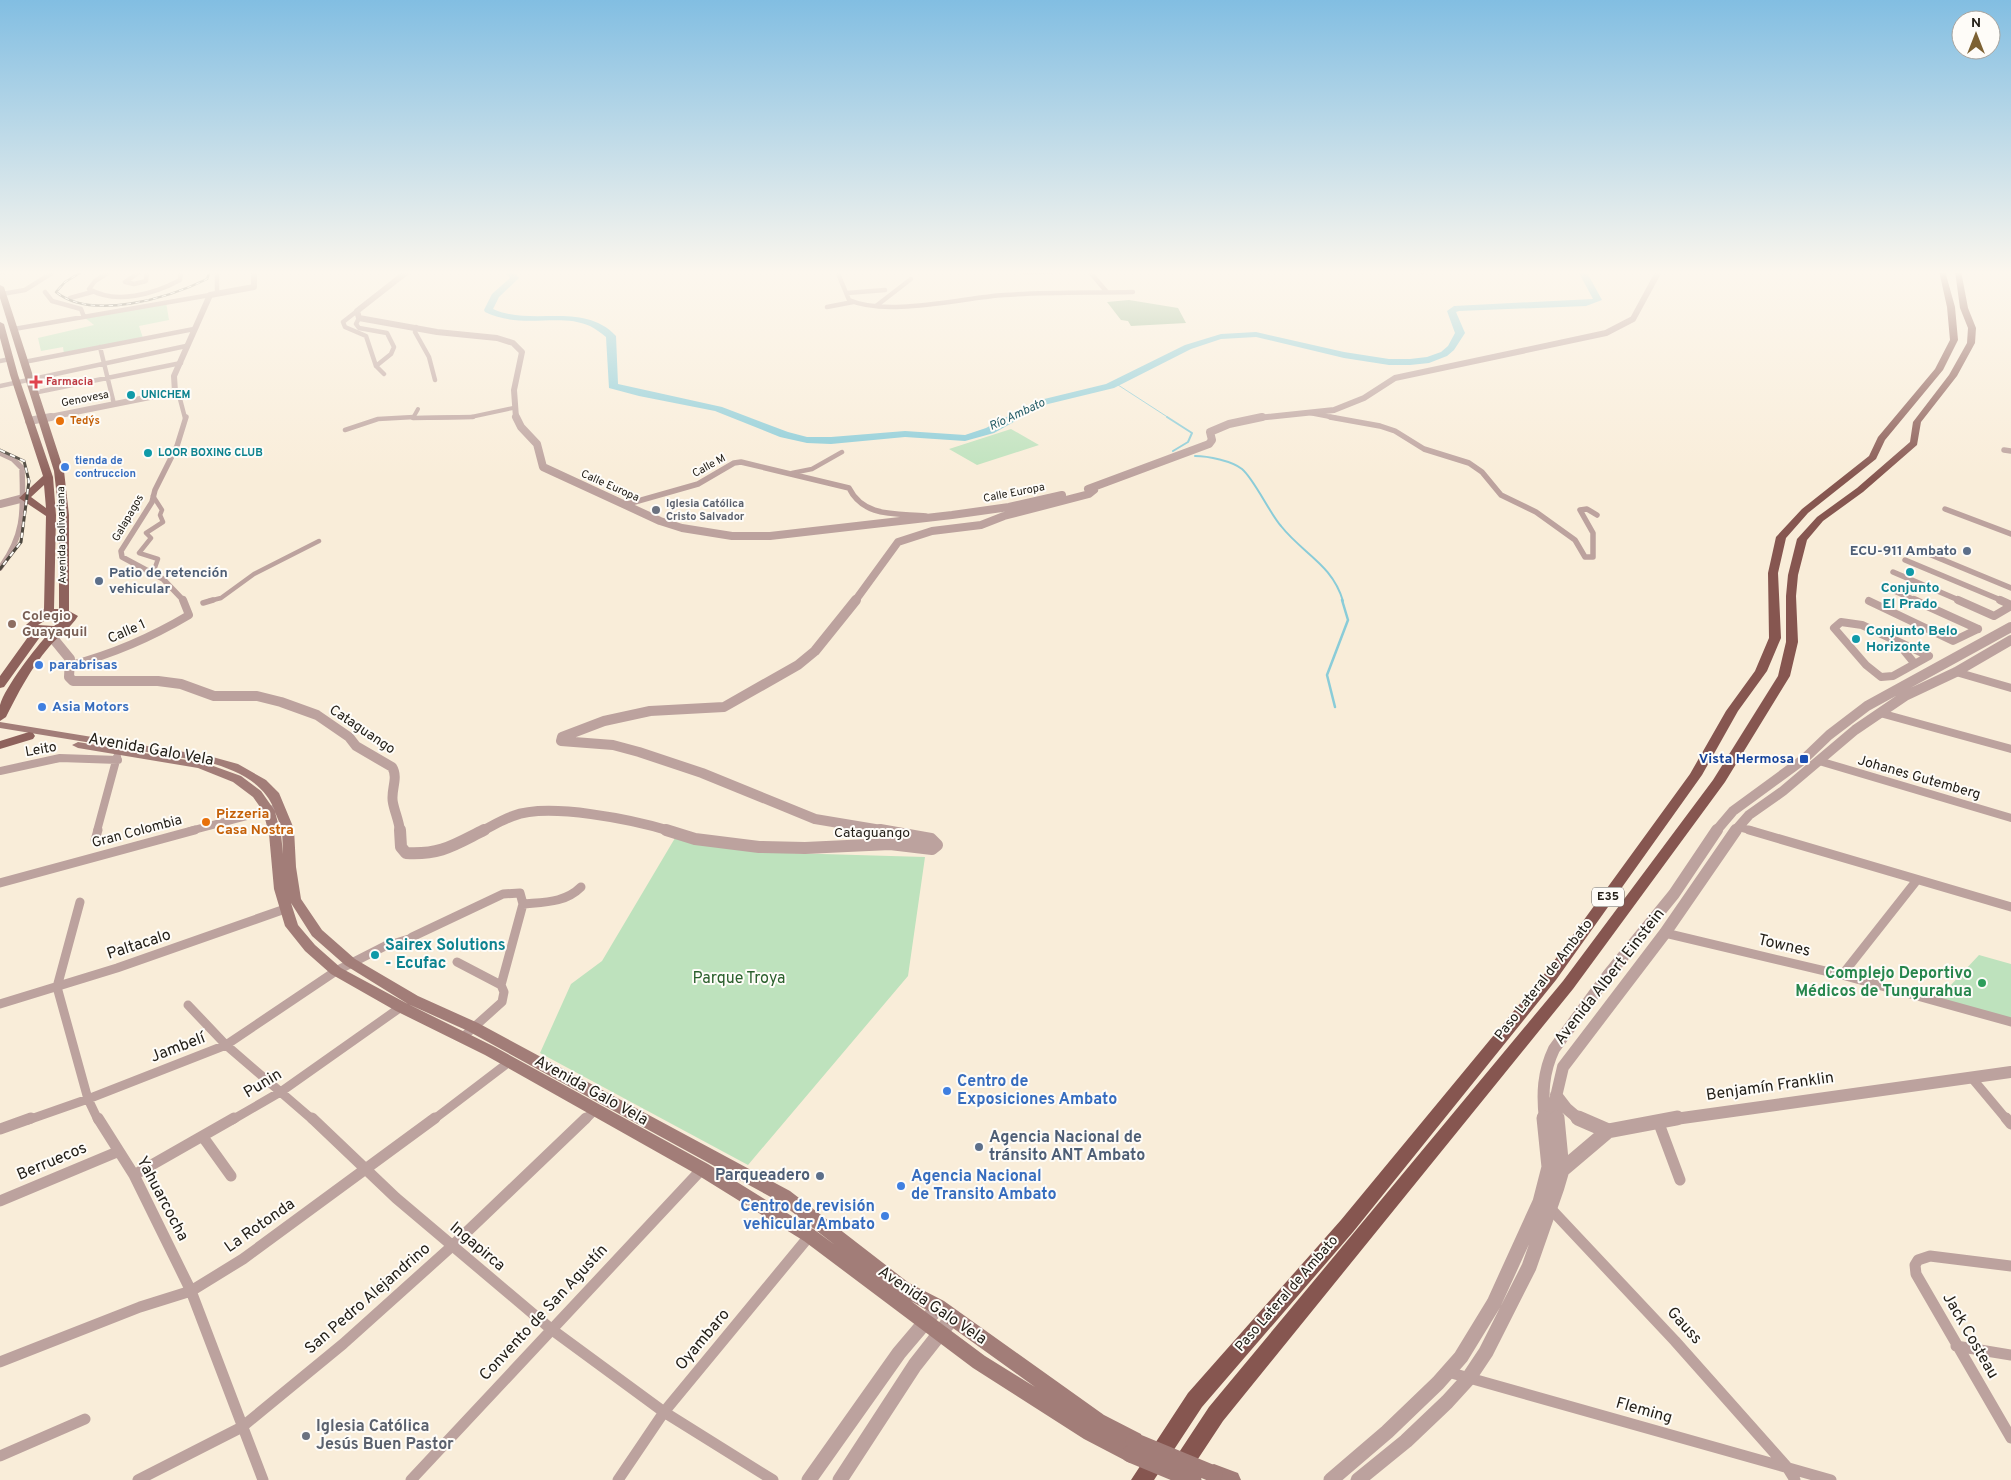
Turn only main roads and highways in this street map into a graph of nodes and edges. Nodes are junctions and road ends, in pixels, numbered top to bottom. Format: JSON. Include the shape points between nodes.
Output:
{"nodes":[{"id":1,"x":17,"y":340,"type":"edge"},
{"id":2,"x":1954,"y":340,"type":"edge"},
{"id":3,"x":1971,"y":340,"type":"edge"},
{"id":4,"x":2,"y":341,"type":"edge"},
{"id":5,"x":48,"y":477,"type":"junction"},
{"id":6,"x":51,"y":515,"type":"junction"},
{"id":7,"x":64,"y":612,"type":"junction"},
{"id":8,"x":45,"y":615,"type":"junction"},
{"id":9,"x":63,"y":626,"type":"junction"},
{"id":10,"x":35,"y":629,"type":"junction"},
{"id":11,"x":0,"y":684,"type":"edge"},
{"id":12,"x":0,"y":717,"type":"edge"},
{"id":13,"x":0,"y":725,"type":"edge"},
{"id":14,"x":0,"y":732,"type":"edge"},
{"id":15,"x":29,"y":736,"type":"junction"},
{"id":16,"x":0,"y":745,"type":"edge"},
{"id":17,"x":275,"y":809,"type":"junction"},
{"id":18,"x":468,"y":1032,"type":"junction"},
{"id":19,"x":814,"y":1230,"type":"junction"},
{"id":20,"x":1132,"y":1447,"type":"junction"},
{"id":21,"x":1223,"y":1477,"type":"edge"},
{"id":22,"x":1142,"y":1480,"type":"edge"},
{"id":23,"x":1173,"y":1480,"type":"edge"},
{"id":24,"x":1193,"y":1480,"type":"edge"}],
"edges":[{"from":1,"to":7,"type":"main road","name":"Avenida Bolivariana","via":[[63,494]]},
{"from":2,"to":22,"type":"highway","name":"Paso Lateral de Ambato","number":"E35","via":[[1938,370],[1881,439],[1873,456],[1805,511],[1781,537],[1773,573],[1775,638],[1761,671],[1732,711],[1696,775],[1550,976],[1347,1226],[1195,1400]]},
{"from":3,"to":23,"type":"highway","name":"Paso Lateral de Ambato","number":"E35","via":[[1953,376],[1917,422],[1914,443],[1860,490],[1820,519],[1802,539],[1793,575],[1792,642],[1784,676],[1718,782],[1568,985],[1216,1414]]},
{"from":4,"to":5,"type":"main road","name":"Avenida Bolivariana"},
{"from":5,"to":6,"type":"main road","name":"Avenida Bolivariana"},
{"from":5,"to":6,"type":"main road","via":[[24,498]]},
{"from":6,"to":8,"type":"main road","name":"Avenida Bolivariana","via":[[48,609]]},
{"from":7,"to":8,"type":"main road"},
{"from":7,"to":9,"type":"main road","name":"Avenida Bolivariana","via":[[72,618]]},
{"from":8,"to":10,"type":"main road","via":[[33,623]]},
{"from":9,"to":10,"type":"main road","via":[[44,631]]},
{"from":9,"to":12,"type":"main road","via":[[16,687]]},
{"from":10,"to":11,"type":"main road","via":[[34,637]]},
{"from":13,"to":17,"type":"main road","name":"Avenida Galo Vela","via":[[209,758],[234,766],[262,782],[275,796]]},
{"from":14,"to":15,"type":"main road","name":"Avenida Galo Vela"},
{"from":15,"to":16,"type":"main road"},
{"from":15,"to":17,"type":"main road","name":"Avenida Galo Vela","via":[[117,756],[201,765],[219,770],[237,779]]},
{"from":17,"to":18,"type":"main road","name":"Avenida Galo Vela","via":[[288,829],[295,899],[317,933],[350,962]]},
{"from":17,"to":18,"type":"main road","name":"Avenida Galo Vela","via":[[280,890],[292,926],[310,948],[336,971],[402,1007]]},
{"from":18,"to":19,"type":"main road","name":"Avenida Galo Vela","via":[[509,1062]]},
{"from":18,"to":19,"type":"main road","name":"Avenida Galo Vela","via":[[784,1196]]},
{"from":19,"to":20,"type":"main road","name":"Avenida Galo Vela","via":[[902,1288],[938,1307]]},
{"from":19,"to":20,"type":"main road","name":"Avenida Galo Vela","via":[[940,1334],[1091,1433]]},
{"from":20,"to":21,"type":"main road","name":"Avenida Galo Vela","bridge":true},
{"from":20,"to":24,"type":"main road","name":"Avenida Galo Vela","bridge":true}]}
